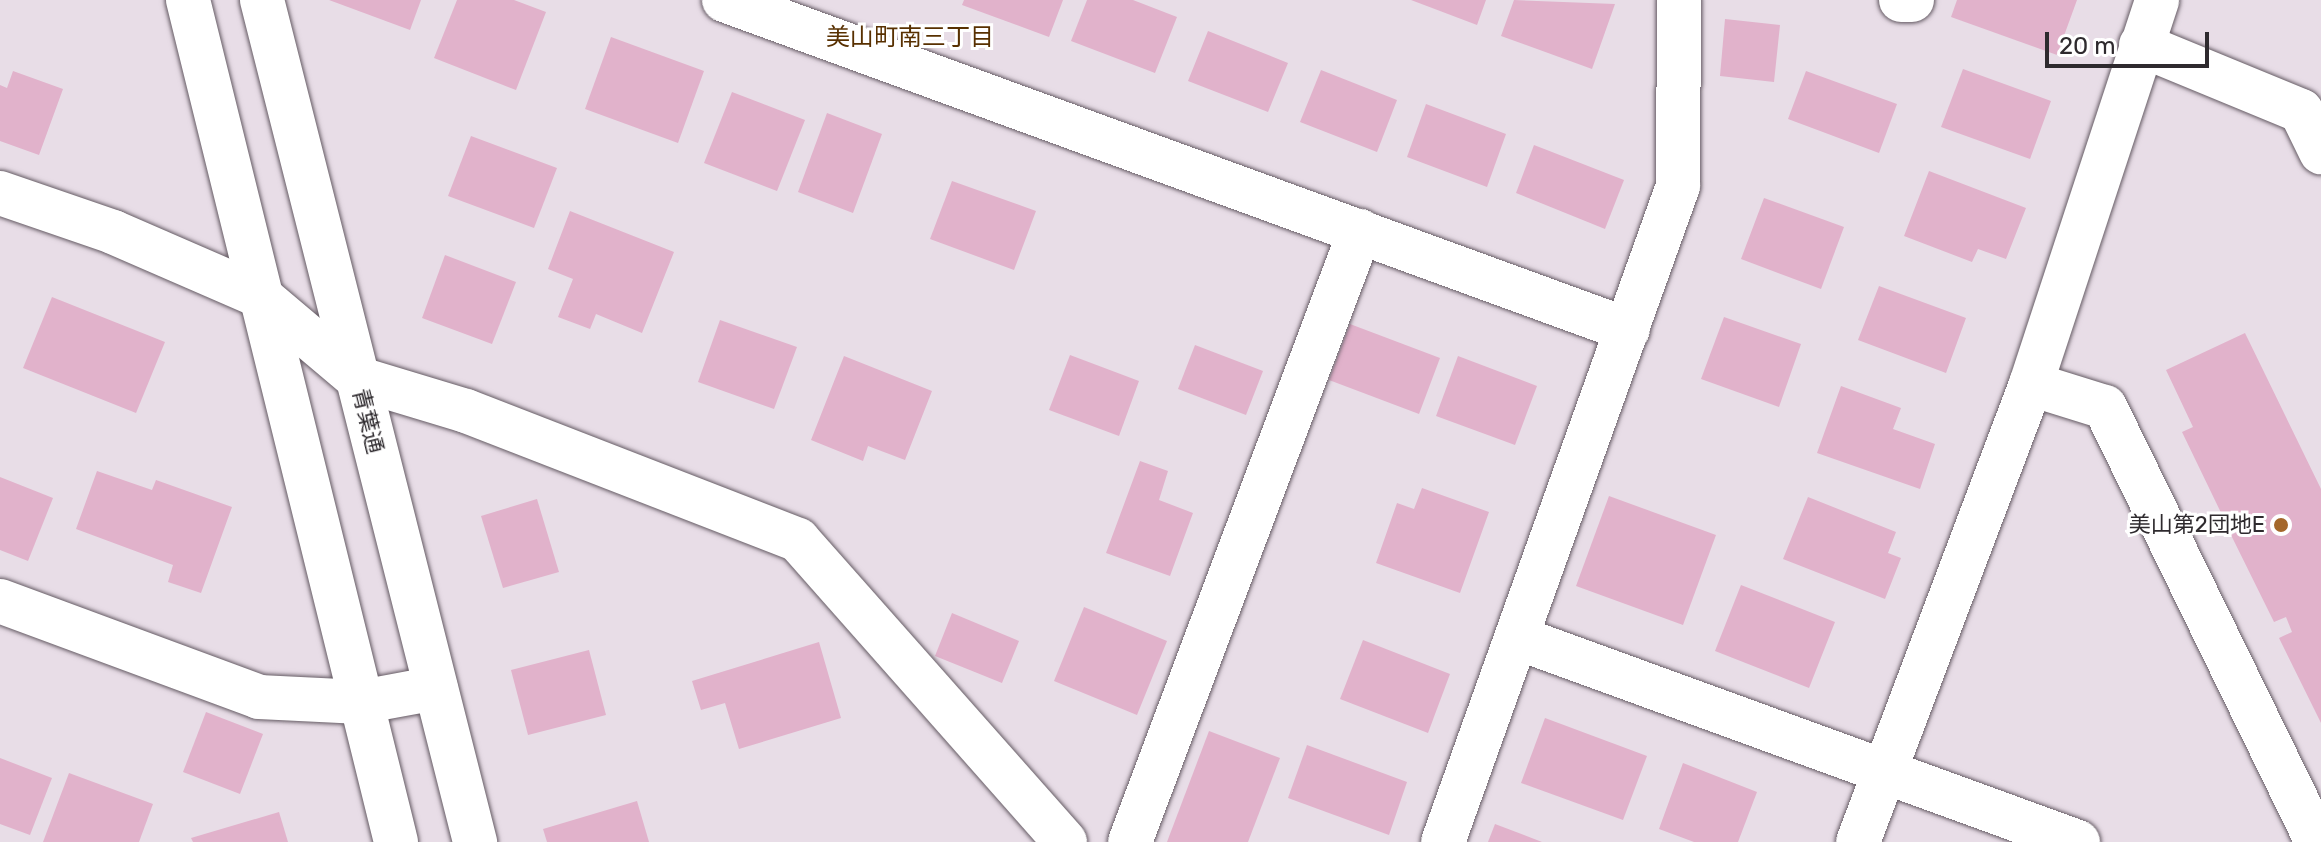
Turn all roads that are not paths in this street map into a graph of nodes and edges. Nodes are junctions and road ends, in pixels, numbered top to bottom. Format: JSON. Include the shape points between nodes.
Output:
{"nodes":[{"id":1,"x":188,"y":0,"type":"edge"},
{"id":2,"x":262,"y":0,"type":"edge"},
{"id":3,"x":724,"y":0,"type":"edge"},
{"id":4,"x":1679,"y":0,"type":"edge"},
{"id":5,"x":1901,"y":0,"type":"edge"},
{"id":6,"x":1912,"y":0,"type":"edge"},
{"id":7,"x":2157,"y":0,"type":"edge"},
{"id":8,"x":810,"y":15,"type":"edge"},
{"id":9,"x":2141,"y":45,"type":"junction"},
{"id":10,"x":2321,"y":152,"type":"edge"},
{"id":11,"x":0,"y":193,"type":"edge"},
{"id":12,"x":1360,"y":231,"type":"junction"},
{"id":13,"x":260,"y":296,"type":"junction"},
{"id":14,"x":1628,"y":330,"type":"junction"},
{"id":15,"x":357,"y":378,"type":"junction"},
{"id":16,"x":2031,"y":384,"type":"junction"},
{"id":17,"x":0,"y":601,"type":"edge"},
{"id":18,"x":1518,"y":638,"type":"junction"},
{"id":19,"x":436,"y":688,"type":"junction"},
{"id":20,"x":361,"y":702,"type":"junction"},
{"id":21,"x":1883,"y":772,"type":"junction"},
{"id":22,"x":2314,"y":835,"type":"dead end"},
{"id":23,"x":396,"y":842,"type":"edge"},
{"id":24,"x":475,"y":842,"type":"edge"},
{"id":25,"x":1065,"y":842,"type":"edge"},
{"id":26,"x":1130,"y":842,"type":"edge"},
{"id":27,"x":1443,"y":842,"type":"edge"},
{"id":28,"x":1858,"y":842,"type":"edge"},
{"id":29,"x":2078,"y":842,"type":"edge"}],
"edges":[{"from":1,"to":13,"type":"street"},
{"from":2,"to":15,"type":"street","name":"青葉通"},
{"from":3,"to":8,"type":"street"},
{"from":4,"to":14,"type":"street","via":[[1678,186]]},
{"from":5,"to":6,"type":"street"},
{"from":7,"to":9,"type":"street"},
{"from":8,"to":12,"type":"street"},
{"from":9,"to":10,"type":"street","via":[[2301,111]]},
{"from":9,"to":16,"type":"street"},
{"from":11,"to":13,"type":"street","via":[[113,232]]},
{"from":12,"to":14,"type":"street"},
{"from":12,"to":26,"type":"street"},
{"from":13,"to":15,"type":"street"},
{"from":13,"to":20,"type":"street"},
{"from":14,"to":18,"type":"street"},
{"from":15,"to":19,"type":"street","name":"青葉通"},
{"from":15,"to":25,"type":"street","via":[[466,411],[798,540]]},
{"from":16,"to":21,"type":"street"},
{"from":16,"to":22,"type":"street","via":[[2105,407]]},
{"from":17,"to":20,"type":"street","via":[[259,697]]},
{"from":18,"to":21,"type":"street"},
{"from":18,"to":27,"type":"street"},
{"from":19,"to":20,"type":"street"},
{"from":19,"to":24,"type":"street","name":"青葉通"},
{"from":20,"to":23,"type":"street"},
{"from":21,"to":28,"type":"street"},
{"from":21,"to":29,"type":"street"}]}
